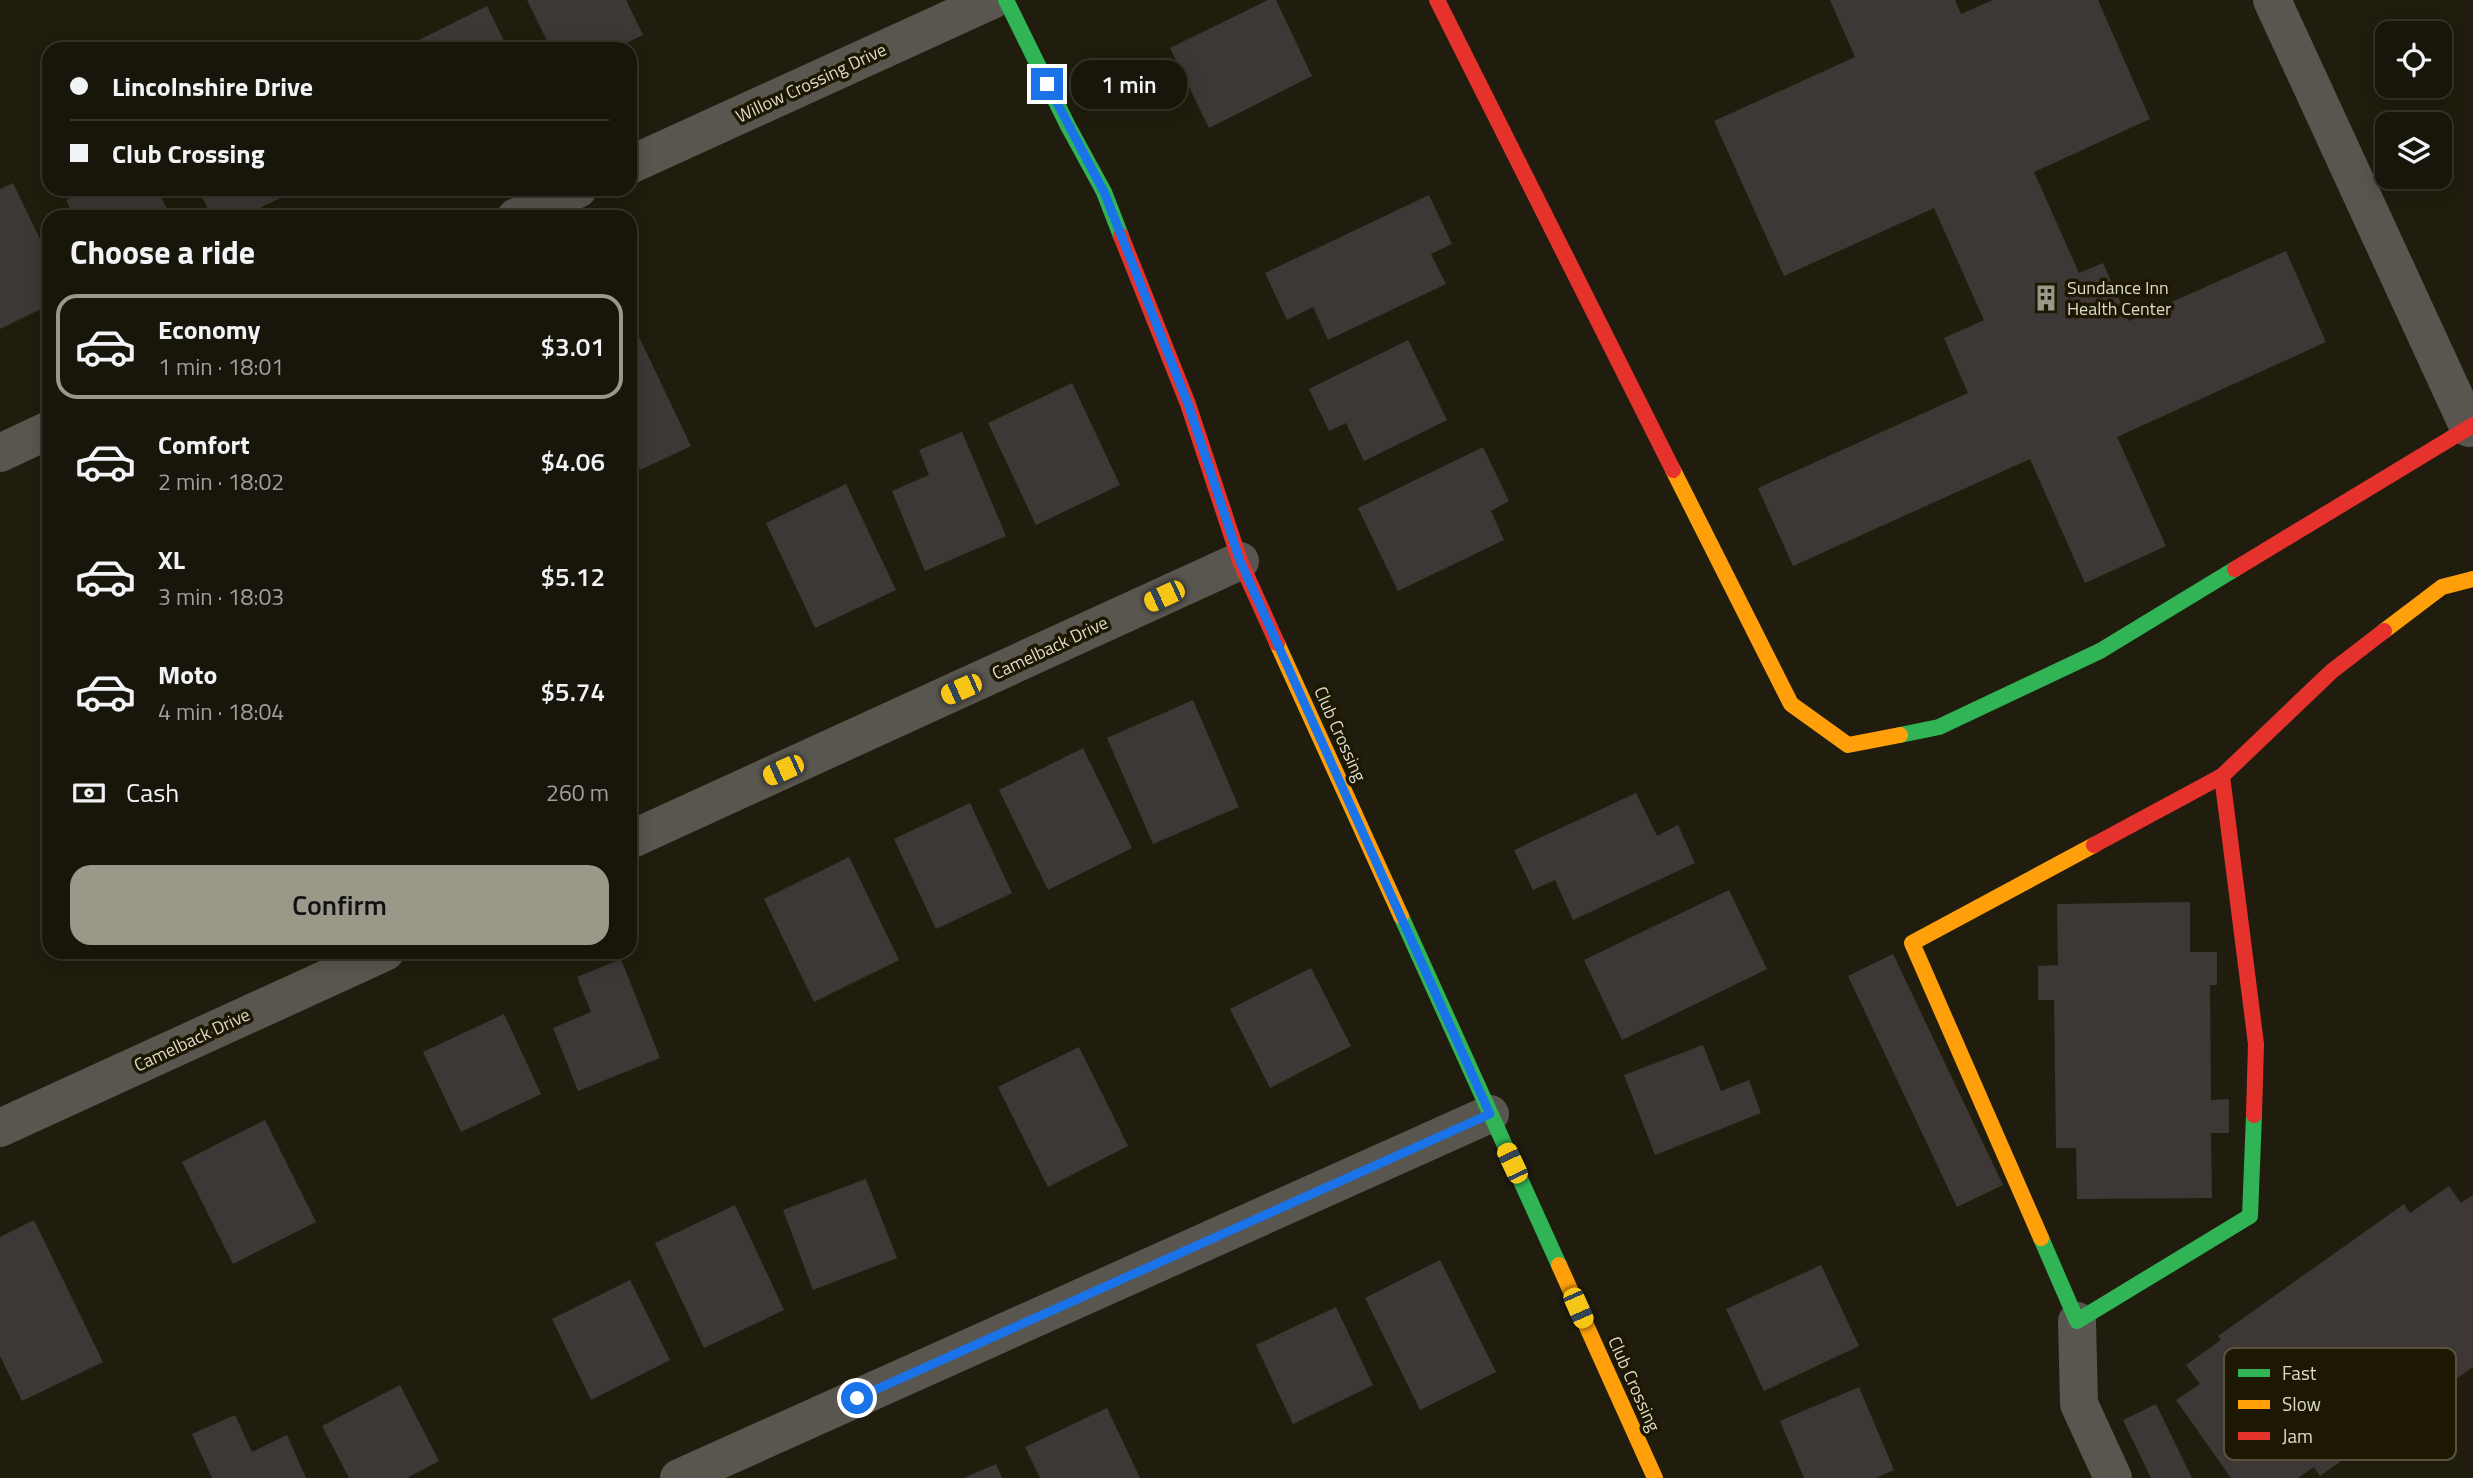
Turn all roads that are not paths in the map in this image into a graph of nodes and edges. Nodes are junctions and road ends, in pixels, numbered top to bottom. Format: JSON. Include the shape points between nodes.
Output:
{"nodes":[{"id":1,"x":992,"y":0,"type":"edge"},
{"id":2,"x":1006,"y":0,"type":"edge"},
{"id":3,"x":1437,"y":0,"type":"edge"},
{"id":4,"x":2272,"y":0,"type":"edge"},
{"id":5,"x":637,"y":162,"type":"edge"},
{"id":6,"x":562,"y":196,"type":"edge"},
{"id":7,"x":532,"y":210,"type":"edge"},
{"id":8,"x":2471,"y":427,"type":"edge"},
{"id":9,"x":42,"y":433,"type":"edge"},
{"id":10,"x":0,"y":453,"type":"edge"},
{"id":11,"x":1240,"y":561,"type":"junction"},
{"id":12,"x":2473,"y":579,"type":"edge"},
{"id":13,"x":2222,"y":776,"type":"junction"},
{"id":14,"x":637,"y":837,"type":"edge"},
{"id":15,"x":370,"y":959,"type":"edge"},
{"id":16,"x":1490,"y":1114,"type":"junction"},
{"id":17,"x":0,"y":1128,"type":"edge"},
{"id":18,"x":2077,"y":1321,"type":"junction"},
{"id":19,"x":680,"y":1478,"type":"edge"},
{"id":20,"x":1655,"y":1478,"type":"edge"},
{"id":21,"x":2113,"y":1478,"type":"edge"}],
"edges":[{"from":1,"to":5,"type":"street","name":"Willow Crossing Drive"},
{"from":2,"to":11,"type":"street","name":"Club Crossing","via":[[1104,192],[1188,404]]},
{"from":3,"to":8,"type":"street","via":[[1791,704],[1848,745],[1939,727],[2100,651]]},
{"from":4,"to":8,"type":"street"},
{"from":6,"to":7,"type":"street"},
{"from":9,"to":10,"type":"street"},
{"from":11,"to":14,"type":"street","name":"Camelback Drive"},
{"from":11,"to":16,"type":"street","name":"Club Crossing"},
{"from":12,"to":13,"type":"street","via":[[2442,587],[2332,671]]},
{"from":13,"to":18,"type":"street","via":[[2256,1044],[2250,1216]]},
{"from":13,"to":18,"type":"street","via":[[1912,943]]},
{"from":15,"to":17,"type":"street","name":"Camelback Drive"},
{"from":16,"to":19,"type":"street"},
{"from":16,"to":20,"type":"street","name":"Club Crossing"},
{"from":18,"to":21,"type":"street","via":[[2079,1404]]}]}
